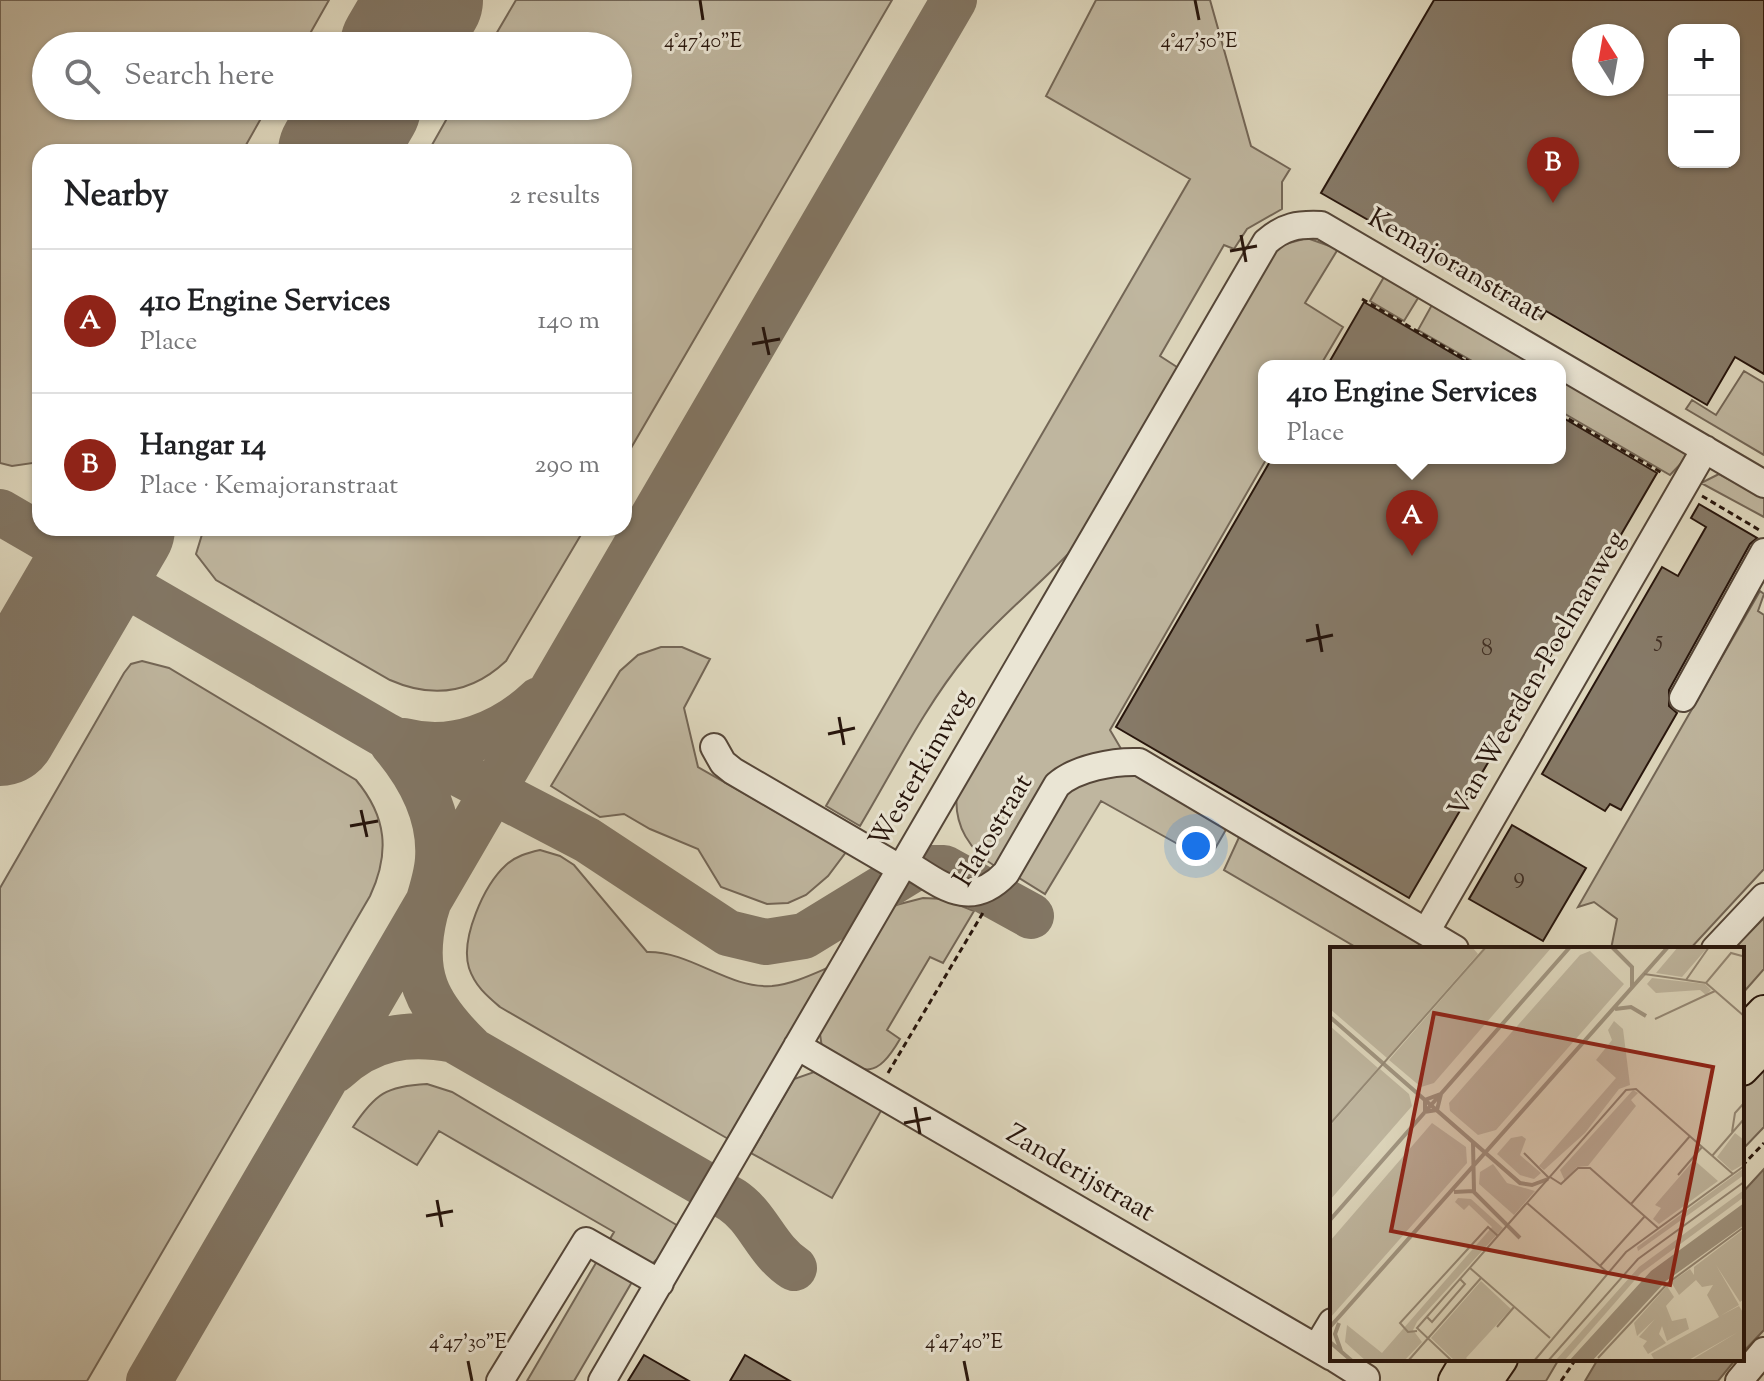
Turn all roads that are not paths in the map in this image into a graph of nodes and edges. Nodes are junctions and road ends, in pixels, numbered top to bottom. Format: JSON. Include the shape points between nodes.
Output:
{"nodes":[{"id":1,"x":1321,"y":225,"type":"joint"},
{"id":2,"x":1552,"y":360,"type":"edge"},
{"id":3,"x":1566,"y":368,"type":"edge"},
{"id":4,"x":1705,"y":449,"type":"junction"},
{"id":5,"x":1764,"y":484,"type":"edge"},
{"id":6,"x":1764,"y":552,"type":"edge"},
{"id":7,"x":1683,"y":698,"type":"dead end"},
{"id":8,"x":714,"y":747,"type":"dead end"},
{"id":9,"x":902,"y":866,"type":"junction"},
{"id":10,"x":1764,"y":897,"type":"edge"},
{"id":11,"x":1426,"y":932,"type":"junction"},
{"id":12,"x":1452,"y":947,"type":"edge"},
{"id":13,"x":1717,"y":947,"type":"edge"},
{"id":14,"x":1764,"y":1012,"type":"edge"},
{"id":15,"x":1744,"y":1033,"type":"edge"},
{"id":16,"x":797,"y":1046,"type":"junction"},
{"id":17,"x":1764,"y":1046,"type":"edge"},
{"id":18,"x":1744,"y":1067,"type":"edge"},
{"id":19,"x":660,"y":1283,"type":"junction"},
{"id":20,"x":1764,"y":1351,"type":"edge"},
{"id":21,"x":1328,"y":1354,"type":"edge"},
{"id":22,"x":1343,"y":1361,"type":"edge"},
{"id":23,"x":1467,"y":1361,"type":"edge"},
{"id":24,"x":1500,"y":1361,"type":"edge"},
{"id":25,"x":1369,"y":1373,"type":"edge"},
{"id":26,"x":500,"y":1381,"type":"edge"},
{"id":27,"x":602,"y":1381,"type":"edge"},
{"id":28,"x":1455,"y":1381,"type":"edge"},
{"id":29,"x":1486,"y":1381,"type":"edge"},
{"id":30,"x":1739,"y":1381,"type":"edge"}],
"edges":[{"from":1,"to":2,"type":"street","name":"Kemajoranstraat"},
{"from":1,"to":9,"type":"street","name":"Westerkimweg","via":[[1297,224],[1266,242]]},
{"from":3,"to":4,"type":"street","name":"Kemajoranstraat"},
{"from":4,"to":5,"type":"street","name":"Kemajoranstraat"},
{"from":4,"to":11,"type":"street","name":"Van Weerden-Poelmanweg"},
{"from":6,"to":7,"type":"street"},
{"from":8,"to":9,"type":"street","via":[[733,771]]},
{"from":9,"to":11,"type":"street","name":"Hatostraat","via":[[964,894],[995,885],[1065,777],[1139,762]]},
{"from":9,"to":16,"type":"street","name":"Westerkimweg"},
{"from":10,"to":13,"type":"street"},
{"from":11,"to":12,"type":"street","name":"Hatostraat"},
{"from":14,"to":15,"type":"main road"},
{"from":16,"to":19,"type":"street","name":"Westerkimweg"},
{"from":16,"to":21,"type":"street","name":"Zanderijstraat"},
{"from":17,"to":18,"type":"main road"},
{"from":19,"to":26,"type":"street","via":[[586,1241]]},
{"from":19,"to":27,"type":"street","name":"Westerkimweg"},
{"from":20,"to":30,"type":"street"},
{"from":22,"to":25,"type":"street","name":"Zanderijstraat"},
{"from":23,"to":28,"type":"main road"},
{"from":24,"to":29,"type":"main road"}]}
